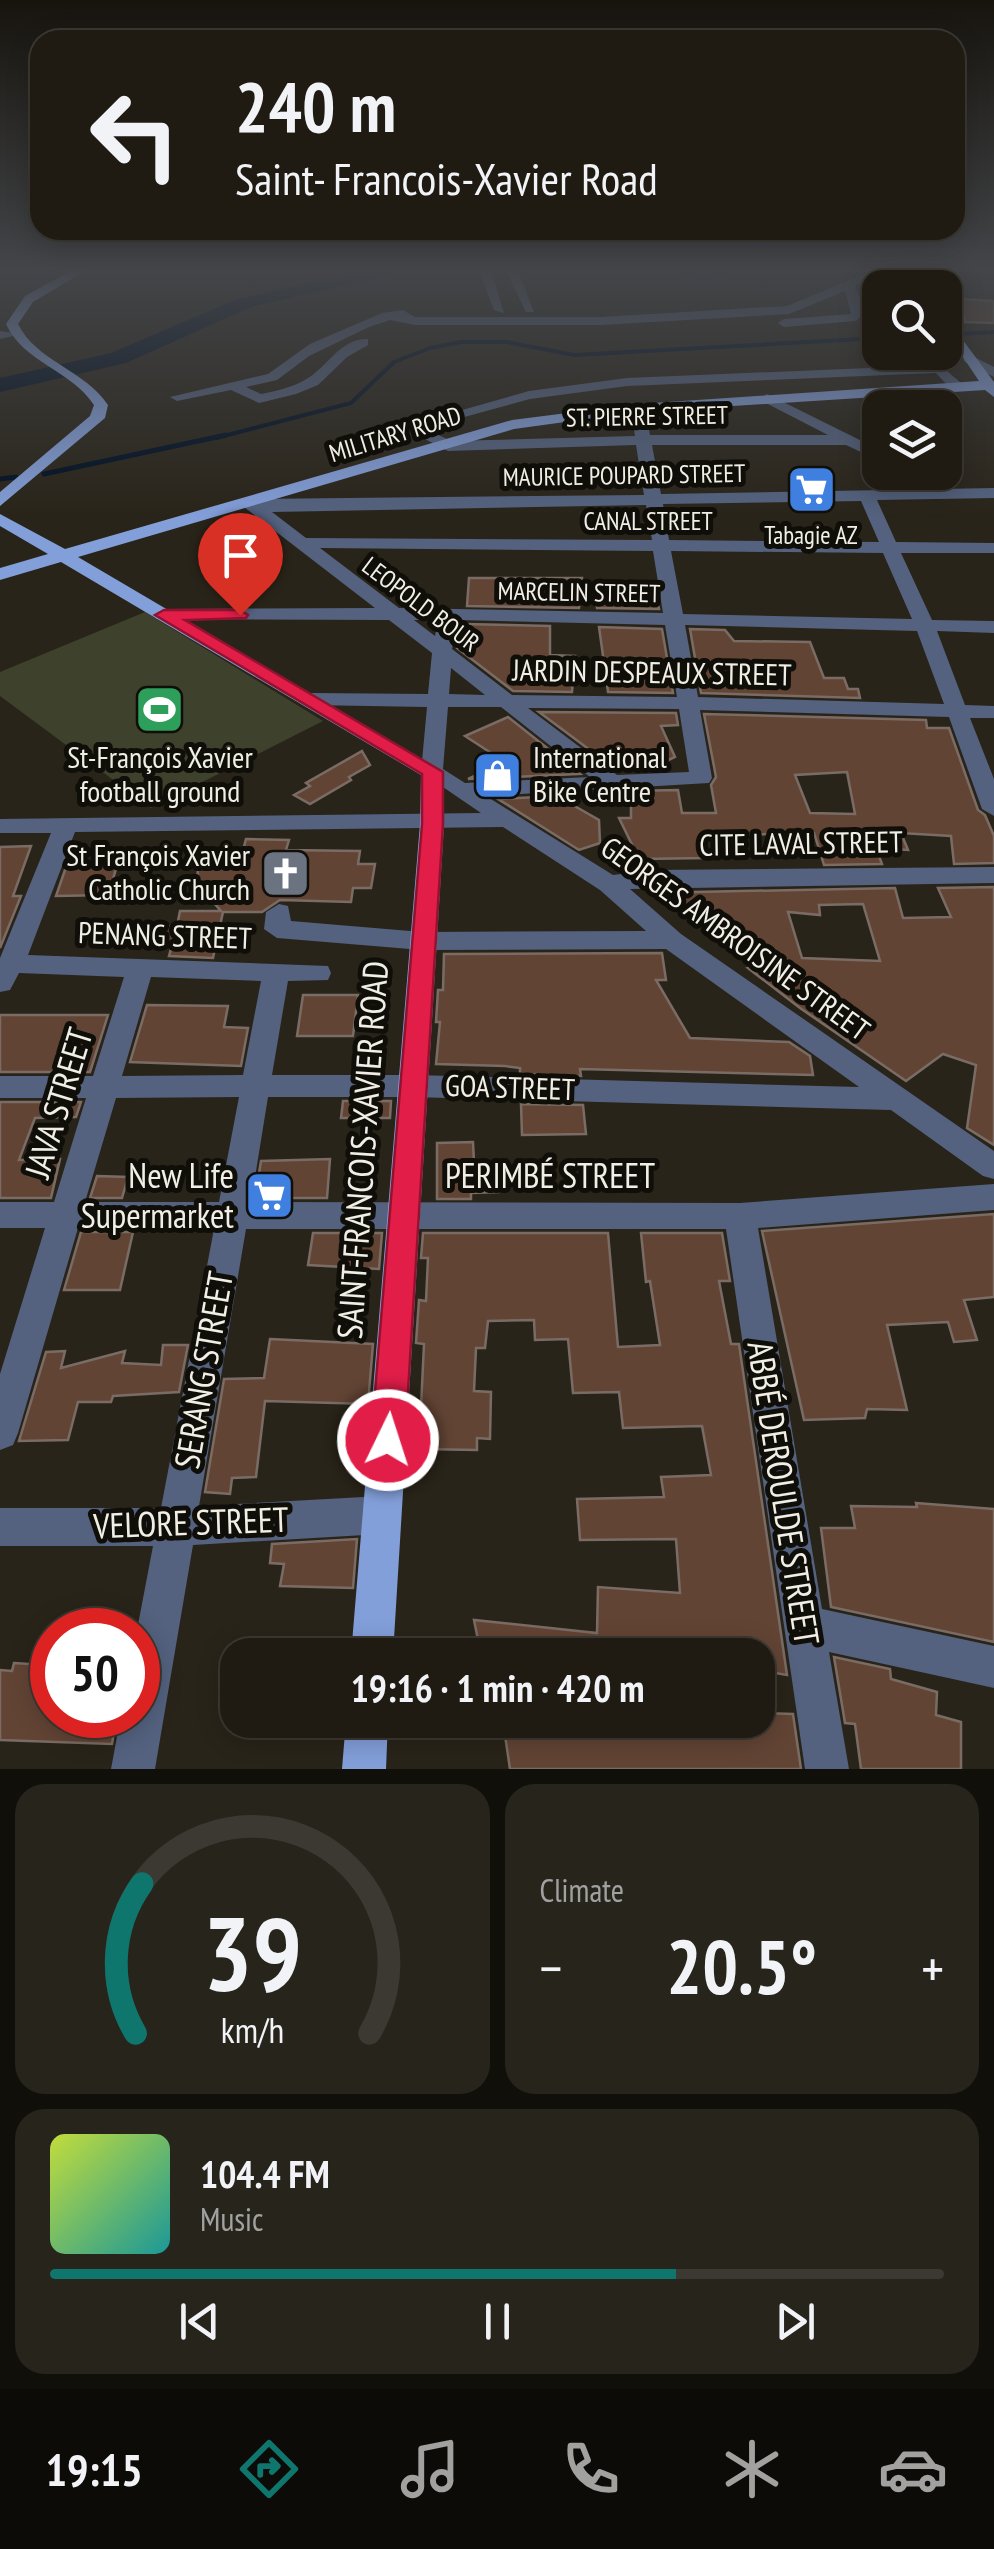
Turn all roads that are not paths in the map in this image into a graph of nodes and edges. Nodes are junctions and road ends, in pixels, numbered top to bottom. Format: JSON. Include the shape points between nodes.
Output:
{"nodes":[{"id":1,"x":38,"y":354,"type":"edge"},
{"id":2,"x":305,"y":354,"type":"edge"},
{"id":3,"x":342,"y":354,"type":"edge"},
{"id":4,"x":967,"y":354,"type":"edge"},
{"id":5,"x":993,"y":384,"type":"edge"},
{"id":6,"x":234,"y":386,"type":"junction"},
{"id":7,"x":956,"y":386,"type":"junction"},
{"id":8,"x":177,"y":397,"type":"dead end"},
{"id":9,"x":766,"y":398,"type":"junction"},
{"id":10,"x":638,"y":408,"type":"junction"},
{"id":11,"x":644,"y":440,"type":"junction"},
{"id":12,"x":847,"y":440,"type":"junction"},
{"id":13,"x":448,"y":446,"type":"junction"},
{"id":14,"x":862,"y":447,"type":"edge"},
{"id":15,"x":950,"y":490,"type":"edge"},
{"id":16,"x":956,"y":493,"type":"junction"},
{"id":17,"x":994,"y":493,"type":"edge"},
{"id":18,"x":866,"y":494,"type":"junction"},
{"id":19,"x":656,"y":499,"type":"junction"},
{"id":20,"x":0,"y":501,"type":"edge"},
{"id":21,"x":253,"y":505,"type":"junction"},
{"id":22,"x":0,"y":519,"type":"edge"},
{"id":23,"x":450,"y":519,"type":"dead end"},
{"id":24,"x":302,"y":543,"type":"junction"},
{"id":25,"x":451,"y":544,"type":"junction"},
{"id":26,"x":663,"y":546,"type":"junction"},
{"id":27,"x":890,"y":548,"type":"junction"},
{"id":28,"x":994,"y":548,"type":"edge"},
{"id":29,"x":63,"y":554,"type":"junction"},
{"id":30,"x":0,"y":574,"type":"edge"},
{"id":31,"x":392,"y":614,"type":"junction"},
{"id":32,"x":449,"y":614,"type":"junction"},
{"id":33,"x":164,"y":615,"type":"junction"},
{"id":34,"x":675,"y":618,"type":"junction"},
{"id":35,"x":925,"y":626,"type":"junction"},
{"id":36,"x":994,"y":627,"type":"edge"},
{"id":37,"x":442,"y":650,"type":"junction"},
{"id":38,"x":310,"y":699,"type":"junction"},
{"id":39,"x":438,"y":700,"type":"junction"},
{"id":40,"x":504,"y":700,"type":"junction"},
{"id":41,"x":689,"y":703,"type":"junction"},
{"id":42,"x":955,"y":712,"type":"junction"},
{"id":43,"x":994,"y":712,"type":"edge"},
{"id":44,"x":432,"y":772,"type":"junction"},
{"id":45,"x":610,"y":782,"type":"junction"},
{"id":46,"x":463,"y":790,"type":"junction"},
{"id":47,"x":994,"y":809,"type":"edge"},
{"id":48,"x":513,"y":820,"type":"junction"},
{"id":49,"x":432,"y":824,"type":"junction"},
{"id":50,"x":0,"y":826,"type":"edge"},
{"id":51,"x":66,"y":827,"type":"junction"},
{"id":52,"x":994,"y":875,"type":"edge"},
{"id":53,"x":609,"y":884,"type":"junction"},
{"id":54,"x":279,"y":912,"type":"dead end"},
{"id":55,"x":422,"y":940,"type":"junction"},
{"id":56,"x":672,"y":940,"type":"junction"},
{"id":57,"x":140,"y":968,"type":"junction"},
{"id":58,"x":276,"y":972,"type":"junction"},
{"id":59,"x":4,"y":973,"type":"edge"},
{"id":60,"x":318,"y":973,"type":"dead end"},
{"id":61,"x":256,"y":1086,"type":"junction"},
{"id":62,"x":414,"y":1086,"type":"junction"},
{"id":63,"x":0,"y":1087,"type":"edge"},
{"id":64,"x":103,"y":1088,"type":"junction"},
{"id":65,"x":900,"y":1099,"type":"junction"},
{"id":66,"x":994,"y":1167,"type":"edge"},
{"id":67,"x":994,"y":1197,"type":"edge"},
{"id":68,"x":0,"y":1215,"type":"edge"},
{"id":69,"x":64,"y":1215,"type":"junction"},
{"id":70,"x":233,"y":1216,"type":"junction"},
{"id":71,"x":404,"y":1216,"type":"junction"},
{"id":72,"x":740,"y":1216,"type":"junction"},
{"id":73,"x":0,"y":1433,"type":"edge"},
{"id":74,"x":382,"y":1515,"type":"junction"},
{"id":75,"x":0,"y":1527,"type":"edge"},
{"id":76,"x":176,"y":1527,"type":"junction"},
{"id":77,"x":804,"y":1626,"type":"junction"},
{"id":78,"x":373,"y":1638,"type":"edge"},
{"id":79,"x":994,"y":1668,"type":"edge"},
{"id":80,"x":366,"y":1738,"type":"edge"},
{"id":81,"x":133,"y":1769,"type":"edge"},
{"id":82,"x":364,"y":1769,"type":"edge"},
{"id":83,"x":827,"y":1769,"type":"edge"}],
"edges":[{"from":1,"to":20,"type":"main road","via":[[86,384],[101,405],[97,418]]},
{"from":2,"to":6,"type":"street","via":[[285,372]]},
{"from":3,"to":6,"type":"street","via":[[298,388],[259,399]]},
{"from":4,"to":5,"type":"main road"},
{"from":5,"to":7,"type":"main road","name":"MILITARY ROAD"},
{"from":6,"to":8,"type":"street"},
{"from":7,"to":9,"type":"main road","name":"MILITARY ROAD"},
{"from":7,"to":13,"type":"street","via":[[940,369],[627,382],[530,395],[410,426]]},
{"from":9,"to":10,"type":"main road","name":"MILITARY ROAD"},
{"from":9,"to":12,"type":"street"},
{"from":10,"to":11,"type":"street"},
{"from":10,"to":13,"type":"main road","name":"MILITARY ROAD","via":[[512,425]]},
{"from":11,"to":12,"type":"street","name":"ST. PIERRE STREET"},
{"from":11,"to":13,"type":"street","name":"ST. PIERRE STREET"},
{"from":11,"to":19,"type":"street"},
{"from":12,"to":14,"type":"street"},
{"from":13,"to":21,"type":"main road","name":"MILITARY ROAD"},
{"from":15,"to":16,"type":"street"},
{"from":16,"to":17,"type":"street","name":"MAURICE POUPARD STREET"},
{"from":16,"to":18,"type":"street","name":"MAURICE POUPARD STREET"},
{"from":18,"to":19,"type":"street","name":"MAURICE POUPARD STREET"},
{"from":18,"to":27,"type":"street"},
{"from":19,"to":21,"type":"street","name":"MAURICE POUPARD STREET"},
{"from":19,"to":26,"type":"street"},
{"from":21,"to":24,"type":"street","name":"LEOPOLD BOUR"},
{"from":21,"to":29,"type":"main road","name":"MILITARY ROAD"},
{"from":22,"to":29,"type":"main road"},
{"from":23,"to":25,"type":"street"},
{"from":24,"to":25,"type":"street","name":"CANAL STREET"},
{"from":24,"to":31,"type":"street","name":"LEOPOLD BOUR"},
{"from":25,"to":26,"type":"street","name":"CANAL STREET"},
{"from":26,"to":27,"type":"street","name":"CANAL STREET"},
{"from":26,"to":34,"type":"street"},
{"from":27,"to":28,"type":"street","name":"CANAL STREET"},
{"from":27,"to":35,"type":"street"},
{"from":29,"to":30,"type":"main road","name":"MILITARY ROAD"},
{"from":29,"to":33,"type":"main road"},
{"from":31,"to":32,"type":"street","name":"MARCELIN STREET"},
{"from":31,"to":33,"type":"street","name":"MARCELIN STREET"},
{"from":31,"to":37,"type":"street","name":"LEOPOLD BOUR"},
{"from":32,"to":34,"type":"street","name":"MARCELIN STREET"},
{"from":32,"to":37,"type":"street"},
{"from":33,"to":38,"type":"main road"},
{"from":34,"to":35,"type":"street","name":"MARCELIN STREET"},
{"from":34,"to":41,"type":"street"},
{"from":35,"to":36,"type":"street","name":"MARCELIN STREET"},
{"from":35,"to":42,"type":"street"},
{"from":37,"to":39,"type":"street"},
{"from":37,"to":40,"type":"street","name":"LEOPOLD BOUR"},
{"from":38,"to":39,"type":"street","name":"JARDIN DESPEAUX STREET"},
{"from":38,"to":44,"type":"main road"},
{"from":39,"to":40,"type":"street","name":"JARDIN DESPEAUX STREET"},
{"from":39,"to":44,"type":"street"},
{"from":40,"to":41,"type":"street","name":"JARDIN DESPEAUX STREET"},
{"from":40,"to":45,"type":"street","name":"LEOPOLD BOUR"},
{"from":41,"to":42,"type":"street","name":"JARDIN DESPEAUX STREET"},
{"from":41,"to":45,"type":"street","via":[[701,778]]},
{"from":42,"to":43,"type":"street","name":"JARDIN DESPEAUX STREET"},
{"from":42,"to":47,"type":"street"},
{"from":44,"to":46,"type":"street","name":"GEORGES AMBROISINE STREET"},
{"from":44,"to":49,"type":"main road","name":"SAINT-FRANCOIS-XAVIER ROAD"},
{"from":45,"to":46,"type":"street"},
{"from":46,"to":48,"type":"street","name":"GEORGES AMBROISINE STREET"},
{"from":48,"to":49,"type":"street"},
{"from":48,"to":53,"type":"street","name":"GEORGES AMBROISINE STREET"},
{"from":49,"to":51,"type":"street"},
{"from":49,"to":55,"type":"main road","name":"SAINT-FRANCOIS-XAVIER ROAD"},
{"from":50,"to":51,"type":"street"},
{"from":51,"to":59,"type":"street"},
{"from":52,"to":53,"type":"street","name":"CITE LAVAL STREET"},
{"from":53,"to":56,"type":"street","name":"GEORGES AMBROISINE STREET"},
{"from":54,"to":55,"type":"street","via":[[276,929]]},
{"from":55,"to":56,"type":"street"},
{"from":55,"to":62,"type":"main road","name":"SAINT-FRANCOIS-XAVIER ROAD"},
{"from":56,"to":65,"type":"street","name":"GEORGES AMBROISINE STREET"},
{"from":57,"to":58,"type":"street","name":"PENANG STREET"},
{"from":57,"to":59,"type":"street","name":"PENANG STREET"},
{"from":57,"to":64,"type":"street","name":"JAVA STREET"},
{"from":58,"to":60,"type":"street","name":"PENANG STREET"},
{"from":58,"to":61,"type":"street","name":"SERANG STREET"},
{"from":61,"to":62,"type":"street","name":"GOA STREET"},
{"from":61,"to":64,"type":"street","name":"GOA STREET"},
{"from":61,"to":70,"type":"street","name":"SERANG STREET"},
{"from":62,"to":65,"type":"street","name":"GOA STREET"},
{"from":62,"to":71,"type":"main road","name":"SAINT-FRANCOIS-XAVIER ROAD"},
{"from":63,"to":64,"type":"street","name":"GOA STREET"},
{"from":64,"to":69,"type":"street","name":"JAVA STREET"},
{"from":65,"to":66,"type":"street","name":"GEORGES AMBROISINE STREET"},
{"from":67,"to":72,"type":"street","name":"PERIMBÉ STREET"},
{"from":68,"to":69,"type":"street","name":"PERIMBÉ STREET"},
{"from":69,"to":70,"type":"street","name":"PERIMBÉ STREET"},
{"from":69,"to":73,"type":"street","name":"JAVA STREET"},
{"from":70,"to":71,"type":"street","name":"PERIMBÉ STREET"},
{"from":70,"to":76,"type":"street","name":"SERANG STREET"},
{"from":71,"to":72,"type":"street","name":"PERIMBÉ STREET"},
{"from":71,"to":74,"type":"main road","name":"SAINT-FRANCOIS-XAVIER ROAD"},
{"from":72,"to":77,"type":"street","name":"ABBÉ DEROULDE STREET"},
{"from":74,"to":76,"type":"street","name":"VELORE STREET"},
{"from":74,"to":78,"type":"main road","name":"SAINT-FRANCOIS-XAVIER ROAD"},
{"from":75,"to":76,"type":"street","name":"VELORE STREET"},
{"from":76,"to":81,"type":"street","name":"SERANG STREET"},
{"from":77,"to":79,"type":"street"},
{"from":77,"to":83,"type":"street","name":"ABBÉ DEROULDE STREET"},
{"from":80,"to":82,"type":"main road"}]}
